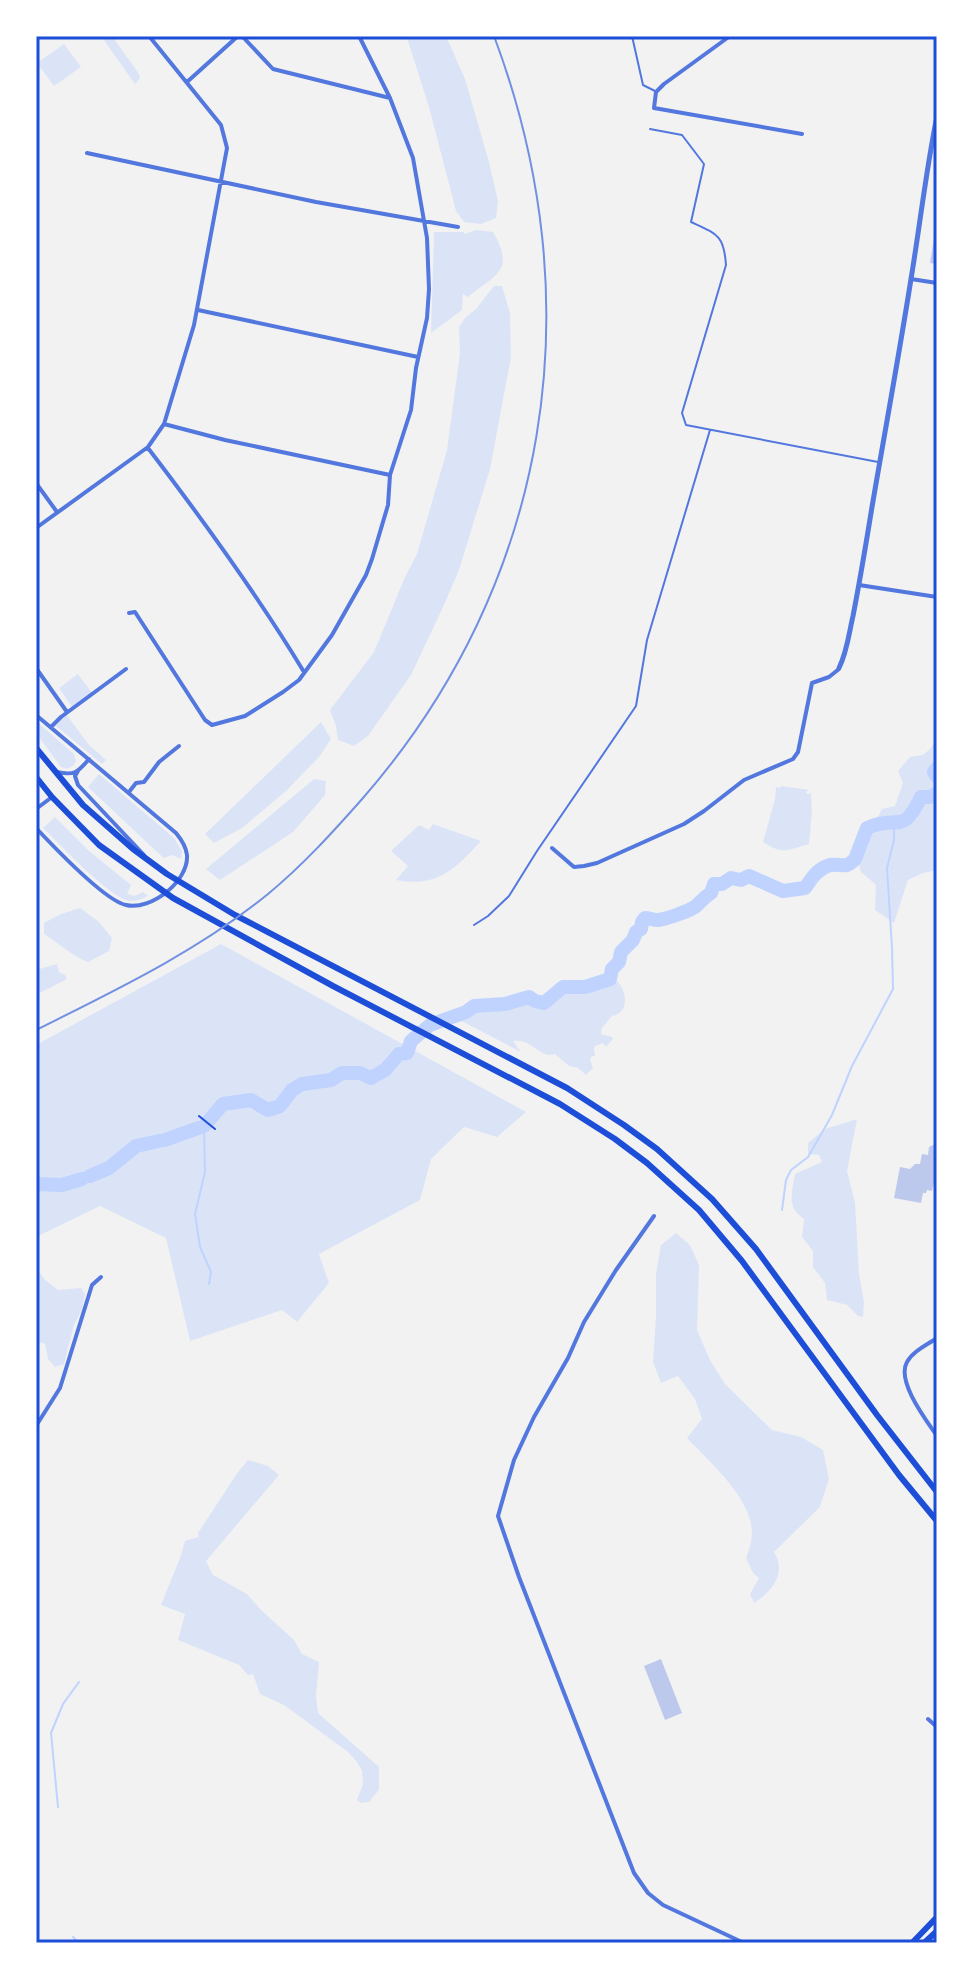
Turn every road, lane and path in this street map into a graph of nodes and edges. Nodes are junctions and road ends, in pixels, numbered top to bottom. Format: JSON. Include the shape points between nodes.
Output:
{"nodes":[{"id":1,"x":149,"y":36,"type":"edge"},
{"id":2,"x":240,"y":36,"type":"edge"},
{"id":3,"x":359,"y":36,"type":"edge"},
{"id":4,"x":632,"y":36,"type":"edge"},
{"id":5,"x":730,"y":36,"type":"edge"},
{"id":6,"x":187,"y":82,"type":"junction"},
{"id":7,"x":656,"y":92,"type":"junction"},
{"id":8,"x":390,"y":98,"type":"junction"},
{"id":9,"x":937,"y":116,"type":"edge"},
{"id":10,"x":650,"y":129,"type":"dead end"},
{"id":11,"x":802,"y":134,"type":"dead end"},
{"id":12,"x":87,"y":153,"type":"dead end"},
{"id":13,"x":222,"y":181,"type":"junction"},
{"id":14,"x":424,"y":222,"type":"junction"},
{"id":15,"x":458,"y":227,"type":"dead end"},
{"id":16,"x":911,"y":279,"type":"junction"},
{"id":17,"x":937,"y":283,"type":"edge"},
{"id":18,"x":198,"y":310,"type":"junction"},
{"id":19,"x":419,"y":357,"type":"junction"},
{"id":20,"x":164,"y":424,"type":"junction"},
{"id":21,"x":710,"y":430,"type":"junction"},
{"id":22,"x":148,"y":447,"type":"junction"},
{"id":23,"x":880,"y":462,"type":"junction"},
{"id":24,"x":390,"y":475,"type":"junction"},
{"id":25,"x":36,"y":483,"type":"edge"},
{"id":26,"x":57,"y":512,"type":"junction"},
{"id":27,"x":36,"y":528,"type":"edge"},
{"id":28,"x":859,"y":585,"type":"junction"},
{"id":29,"x":937,"y":597,"type":"edge"},
{"id":30,"x":129,"y":613,"type":"dead end"},
{"id":31,"x":36,"y":668,"type":"edge"},
{"id":32,"x":839,"y":668,"type":"joint"},
{"id":33,"x":126,"y":669,"type":"dead end"},
{"id":34,"x":304,"y":672,"type":"junction"},
{"id":35,"x":67,"y":712,"type":"junction"},
{"id":36,"x":36,"y":715,"type":"edge"},
{"id":37,"x":51,"y":727,"type":"junction"},
{"id":38,"x":179,"y":746,"type":"dead end"},
{"id":39,"x":36,"y":748,"type":"edge"},
{"id":40,"x":89,"y":759,"type":"junction"},
{"id":41,"x":55,"y":771,"type":"junction"},
{"id":42,"x":78,"y":771,"type":"junction"},
{"id":43,"x":36,"y":777,"type":"edge"},
{"id":44,"x":129,"y":792,"type":"junction"},
{"id":45,"x":52,"y":797,"type":"junction"},
{"id":46,"x":36,"y":809,"type":"edge"},
{"id":47,"x":36,"y":828,"type":"edge"},
{"id":48,"x":552,"y":848,"type":"dead end"},
{"id":49,"x":151,"y":863,"type":"junction"},
{"id":50,"x":474,"y":925,"type":"dead end"},
{"id":51,"x":199,"y":1116,"type":"dead end"},
{"id":52,"x":215,"y":1129,"type":"dead end"},
{"id":53,"x":654,"y":1216,"type":"dead end"},
{"id":54,"x":101,"y":1277,"type":"dead end"},
{"id":55,"x":937,"y":1338,"type":"edge"},
{"id":56,"x":36,"y":1426,"type":"edge"},
{"id":57,"x":937,"y":1436,"type":"edge"},
{"id":58,"x":937,"y":1492,"type":"edge"},
{"id":59,"x":937,"y":1521,"type":"edge"},
{"id":60,"x":928,"y":1719,"type":"dead end"},
{"id":61,"x":937,"y":1727,"type":"edge"},
{"id":62,"x":937,"y":1917,"type":"edge"},
{"id":63,"x":937,"y":1931,"type":"edge"},
{"id":64,"x":744,"y":1943,"type":"edge"},
{"id":65,"x":912,"y":1943,"type":"edge"},
{"id":66,"x":924,"y":1943,"type":"edge"}],
"edges":[{"from":1,"to":6,"type":"street"},
{"from":2,"to":6,"type":"street"},
{"from":2,"to":8,"type":"street","via":[[273,69]]},
{"from":3,"to":8,"type":"street"},
{"from":4,"to":7,"type":"lane","via":[[643,85]]},
{"from":5,"to":7,"type":"street"},
{"from":6,"to":13,"type":"street","via":[[226,136]]},
{"from":7,"to":11,"type":"street","via":[[654,108]]},
{"from":8,"to":14,"type":"street","via":[[413,158]]},
{"from":9,"to":16,"type":"street"},
{"from":10,"to":21,"type":"lane","via":[[682,135],[704,164],[691,222],[720,238],[725,249],[726,265],[682,413],[686,425]]},
{"from":12,"to":13,"type":"street"},
{"from":13,"to":14,"type":"street"},
{"from":13,"to":18,"type":"street"},
{"from":14,"to":15,"type":"street"},
{"from":14,"to":19,"type":"street","via":[[429,289]]},
{"from":16,"to":17,"type":"street"},
{"from":16,"to":23,"type":"street"},
{"from":18,"to":19,"type":"street"},
{"from":18,"to":20,"type":"street"},
{"from":19,"to":24,"type":"street","via":[[411,410]]},
{"from":20,"to":22,"type":"street"},
{"from":20,"to":24,"type":"street"},
{"from":21,"to":23,"type":"lane"},
{"from":21,"to":50,"type":"lane","via":[[647,640],[636,706],[509,896]]},
{"from":22,"to":26,"type":"street"},
{"from":22,"to":34,"type":"street"},
{"from":23,"to":28,"type":"street"},
{"from":24,"to":34,"type":"street","via":[[388,505],[366,575]]},
{"from":25,"to":26,"type":"street"},
{"from":26,"to":27,"type":"street"},
{"from":28,"to":29,"type":"street"},
{"from":28,"to":32,"type":"street"},
{"from":30,"to":34,"type":"street","via":[[135,612],[212,725],[245,716]]},
{"from":31,"to":35,"type":"street"},
{"from":32,"to":48,"type":"street","via":[[812,683],[793,759],[744,780],[684,824],[597,863],[574,867]]},
{"from":33,"to":35,"type":"street"},
{"from":35,"to":37,"type":"street"},
{"from":36,"to":37,"type":"street"},
{"from":37,"to":40,"type":"street"},
{"from":38,"to":44,"type":"street"},
{"from":39,"to":41,"type":"main road"},
{"from":40,"to":42,"type":"street"},
{"from":40,"to":44,"type":"street"},
{"from":41,"to":42,"type":"street"},
{"from":41,"to":49,"type":"main road","via":[[83,805]]},
{"from":42,"to":49,"type":"street","via":[[80,788]]},
{"from":43,"to":45,"type":"main road"},
{"from":44,"to":47,"type":"street","via":[[176,833],[187,854],[180,877],[146,903],[116,902]]},
{"from":45,"to":46,"type":"street"},
{"from":45,"to":59,"type":"main road","via":[[99,845],[173,898],[560,1104],[675,1187],[742,1261]]},
{"from":49,"to":58,"type":"main road","via":[[235,915],[567,1088],[674,1164],[756,1249]]},
{"from":51,"to":52,"type":"path"},
{"from":53,"to":64,"type":"street","via":[[588,1315],[538,1410],[514,1460],[498,1516],[634,1873],[663,1905]]},
{"from":54,"to":56,"type":"street","via":[[92,1285],[60,1388]]},
{"from":55,"to":57,"type":"street","via":[[909,1358],[904,1368],[905,1382]]},
{"from":60,"to":61,"type":"street"},
{"from":62,"to":65,"type":"main road"},
{"from":63,"to":66,"type":"main road"}]}
